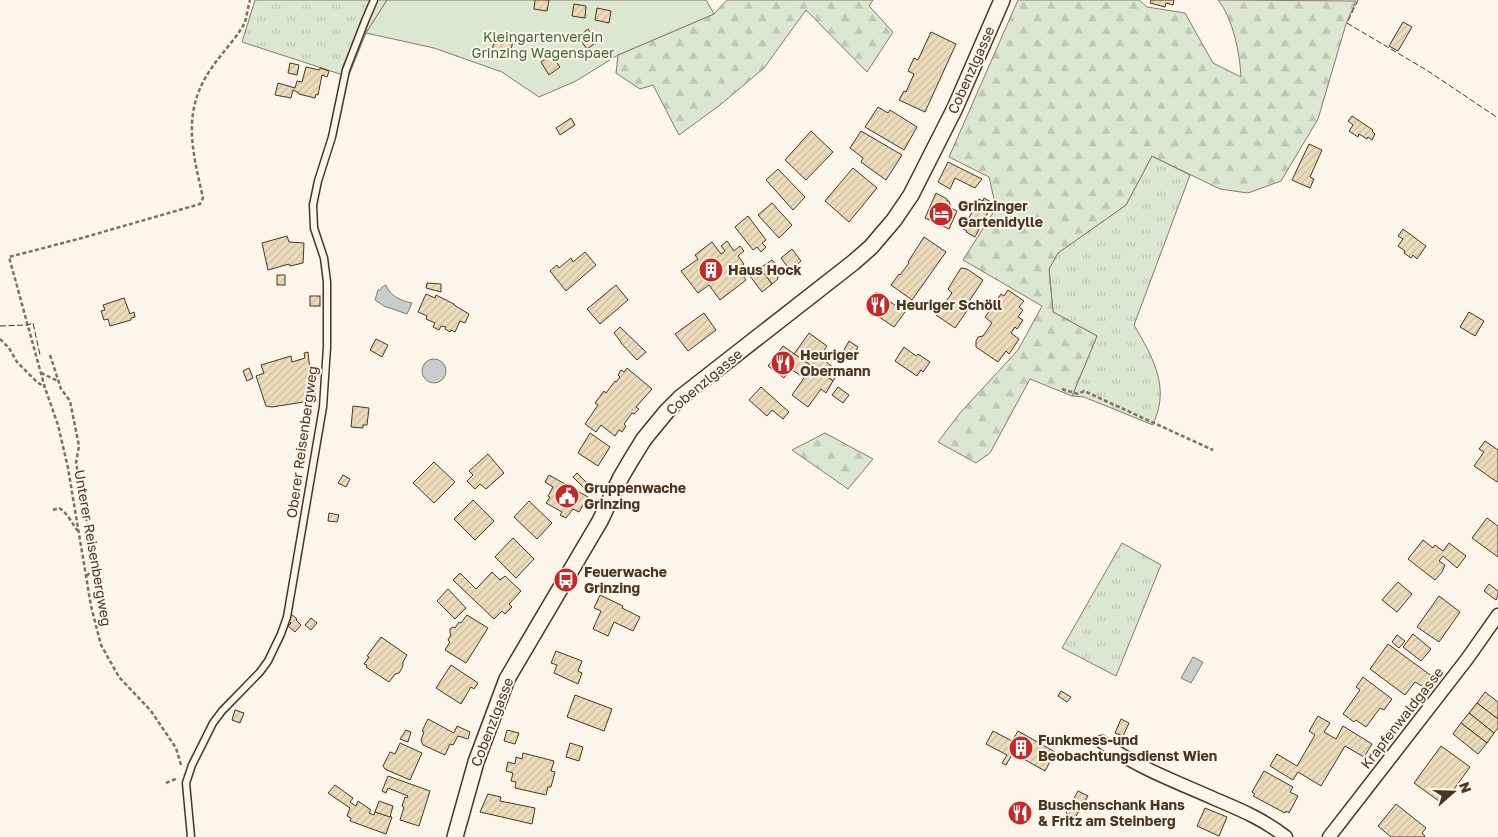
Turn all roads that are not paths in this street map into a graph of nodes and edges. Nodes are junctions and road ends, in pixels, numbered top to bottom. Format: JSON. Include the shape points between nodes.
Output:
{"nodes":[{"id":1,"x":374,"y":0,"type":"edge"},
{"id":2,"x":1002,"y":0,"type":"edge"},
{"id":3,"x":1498,"y":615,"type":"edge"},
{"id":4,"x":1102,"y":742,"type":"dead end"},
{"id":5,"x":191,"y":837,"type":"edge"},
{"id":6,"x":455,"y":837,"type":"edge"},
{"id":7,"x":1286,"y":837,"type":"edge"},
{"id":8,"x":1329,"y":837,"type":"edge"}],
"edges":[{"from":1,"to":5,"type":"lane","name":"Oberer Reisenbergweg","via":[[346,70],[313,204],[314,228],[326,275],[327,347],[323,407],[287,618],[275,649],[260,672],[213,723],[185,780]]},
{"from":2,"to":6,"type":"street","name":"Cobenzlgasse","via":[[954,108],[911,195],[894,220],[854,262],[680,398],[644,440],[507,679],[476,762]]},
{"from":3,"to":8,"type":"street","name":"Krapfenwaldgasse"},
{"from":4,"to":7,"type":"street","via":[[1164,777],[1258,817]]}]}
